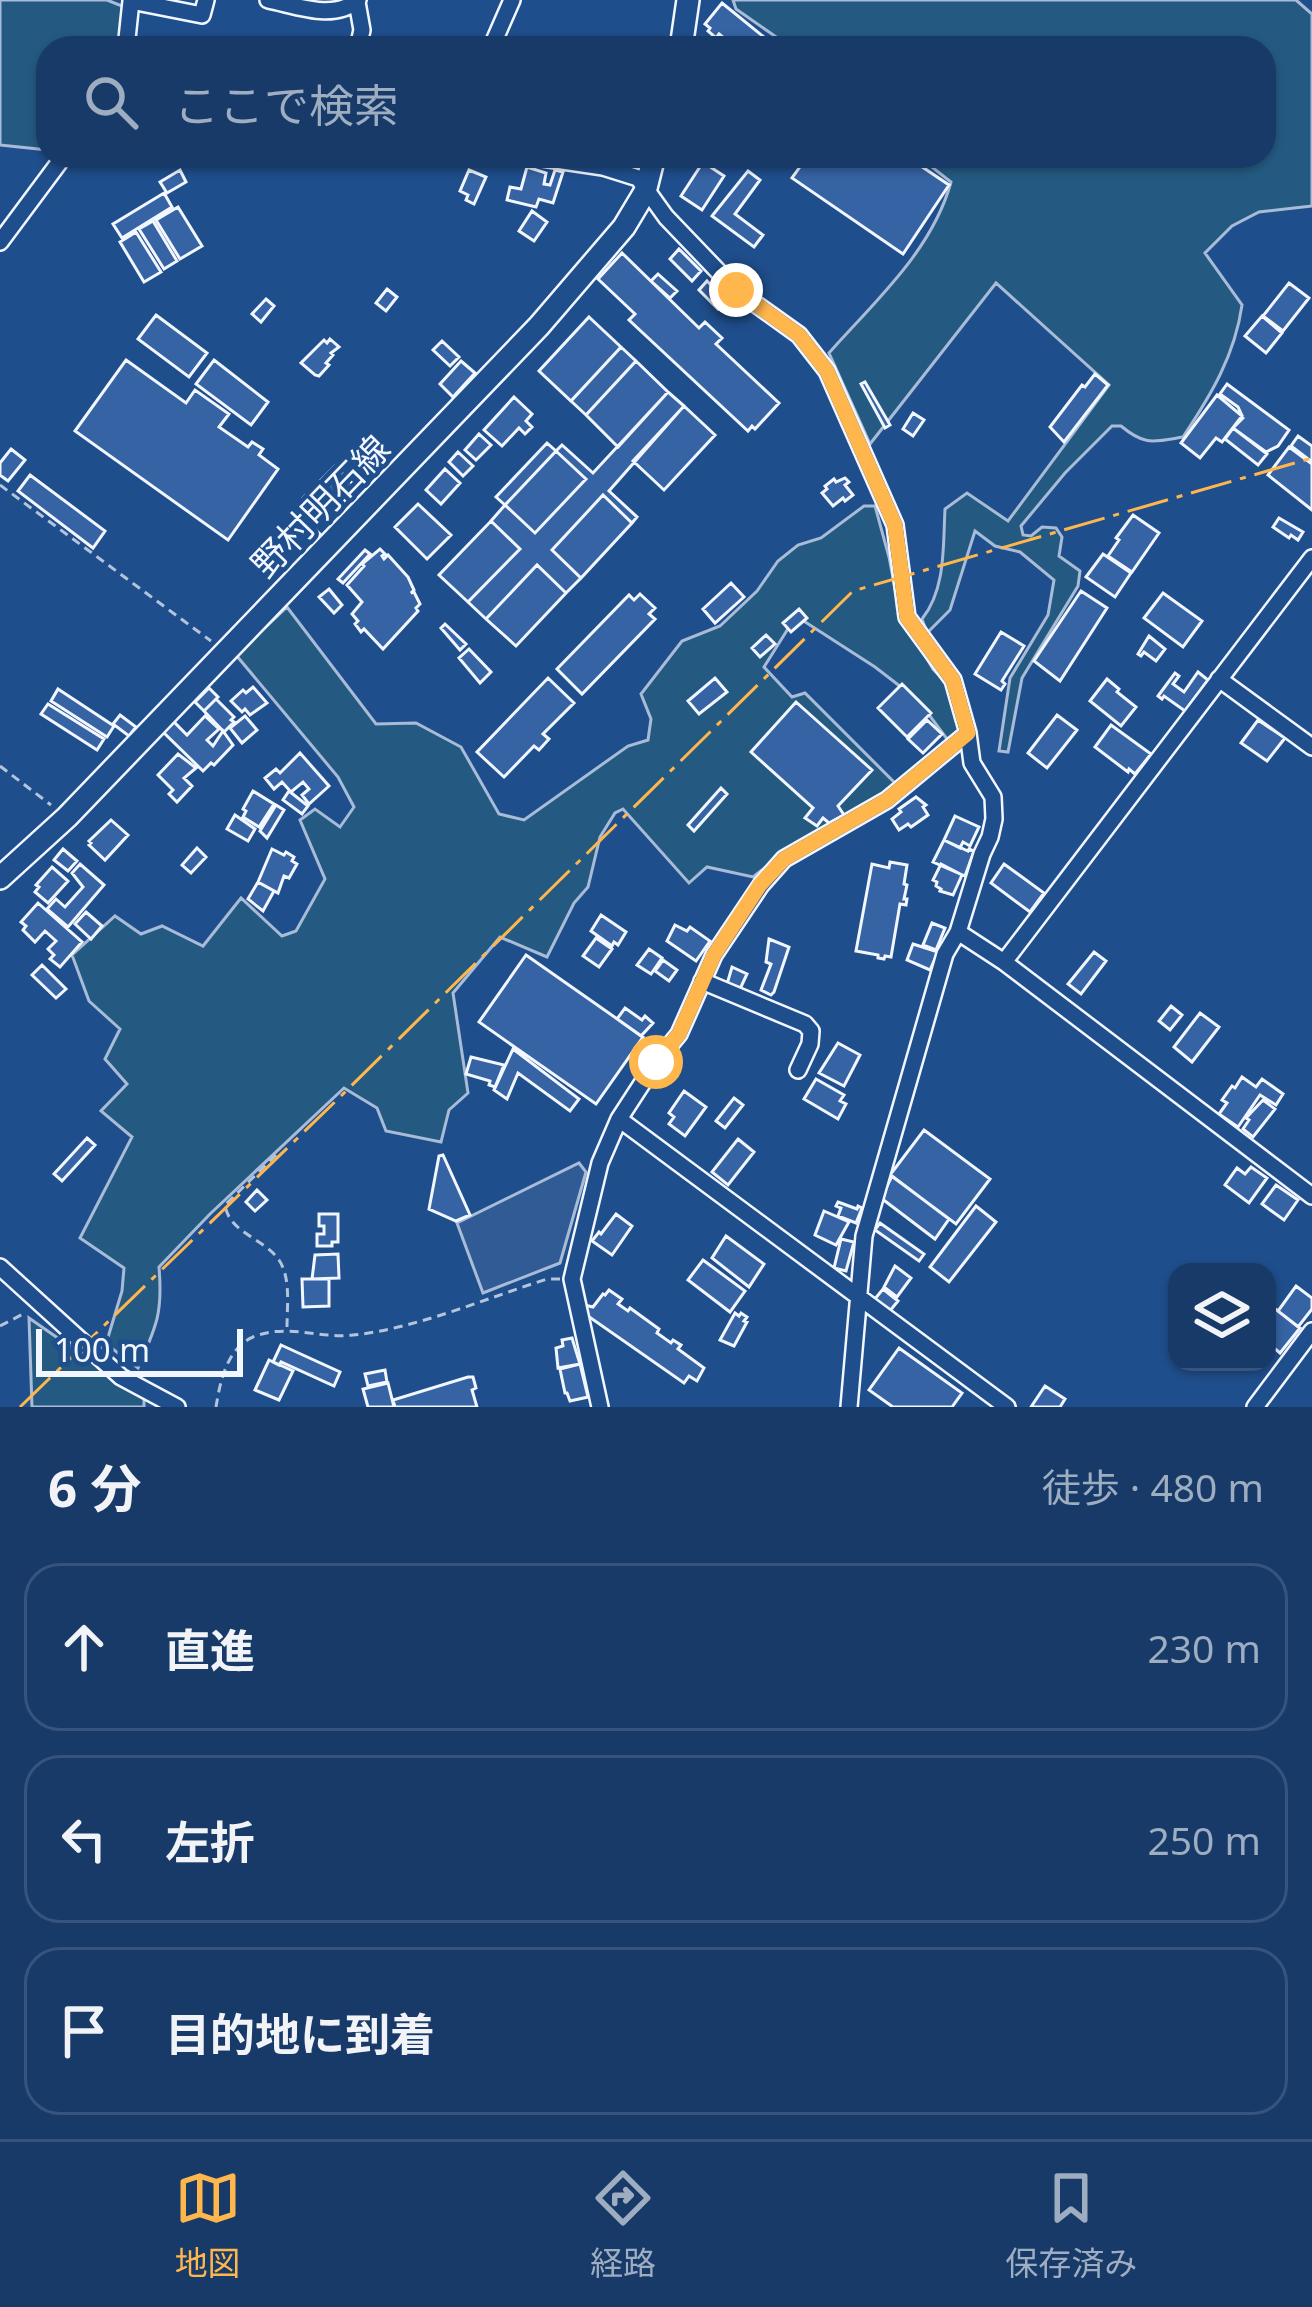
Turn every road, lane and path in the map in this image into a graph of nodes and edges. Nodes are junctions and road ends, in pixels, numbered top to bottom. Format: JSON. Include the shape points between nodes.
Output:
{"nodes":[{"id":1,"x":206,"y":0,"type":"edge"},
{"id":2,"x":268,"y":0,"type":"edge"},
{"id":3,"x":512,"y":0,"type":"edge"},
{"id":4,"x":688,"y":0,"type":"edge"},
{"id":5,"x":357,"y":1,"type":"edge"},
{"id":6,"x":127,"y":36,"type":"edge"},
{"id":7,"x":361,"y":36,"type":"edge"},
{"id":8,"x":496,"y":36,"type":"edge"},
{"id":9,"x":683,"y":36,"type":"edge"},
{"id":10,"x":55,"y":168,"type":"edge"},
{"id":11,"x":606,"y":168,"type":"edge"},
{"id":12,"x":652,"y":168,"type":"edge"},
{"id":13,"x":645,"y":192,"type":"junction"},
{"id":14,"x":0,"y":242,"type":"edge"},
{"id":15,"x":0,"y":485,"type":"edge"},
{"id":16,"x":1312,"y":558,"type":"edge"},
{"id":17,"x":226,"y":652,"type":"junction"},
{"id":18,"x":1220,"y":679,"type":"junction"},
{"id":19,"x":968,"y":733,"type":"junction"},
{"id":20,"x":1312,"y":747,"type":"edge"},
{"id":21,"x":0,"y":766,"type":"edge"},
{"id":22,"x":67,"y":817,"type":"junction"},
{"id":23,"x":0,"y":878,"type":"edge"},
{"id":24,"x":958,"y":932,"type":"junction"},
{"id":25,"x":1004,"y":962,"type":"junction"},
{"id":26,"x":702,"y":981,"type":"junction"},
{"id":27,"x":798,"y":1070,"type":"dead end"},
{"id":28,"x":619,"y":1119,"type":"junction"},
{"id":29,"x":276,"y":1155,"type":"dead end"},
{"id":30,"x":1312,"y":1196,"type":"edge"},
{"id":31,"x":0,"y":1267,"type":"edge"},
{"id":32,"x":572,"y":1279,"type":"junction"},
{"id":33,"x":859,"y":1295,"type":"junction"},
{"id":34,"x":41,"y":1304,"type":"junction"},
{"id":35,"x":0,"y":1326,"type":"edge"},
{"id":36,"x":286,"y":1330,"type":"junction"},
{"id":37,"x":1312,"y":1331,"type":"edge"},
{"id":38,"x":177,"y":1407,"type":"edge"},
{"id":39,"x":216,"y":1407,"type":"edge"},
{"id":40,"x":599,"y":1407,"type":"edge"},
{"id":41,"x":849,"y":1407,"type":"edge"},
{"id":42,"x":1007,"y":1407,"type":"edge"},
{"id":43,"x":1255,"y":1407,"type":"edge"}],
"edges":[{"from":1,"to":6,"type":"street","via":[[202,15],[131,2]]},
{"from":2,"to":5,"type":"street","via":[[333,12]]},
{"from":3,"to":8,"type":"street"},
{"from":4,"to":9,"type":"main road"},
{"from":5,"to":7,"type":"street"},
{"from":10,"to":14,"type":"street"},
{"from":11,"to":13,"type":"street","via":[[638,178]]},
{"from":12,"to":13,"type":"main road","name":"野村明石線"},
{"from":13,"to":17,"type":"main road","name":"野村明石線","via":[[539,326]]},
{"from":13,"to":19,"type":"street","via":[[736,290],[799,335],[827,371],[895,525],[907,617],[953,680]]},
{"from":15,"to":17,"type":"path"},
{"from":16,"to":18,"type":"street"},
{"from":17,"to":22,"type":"main road","name":"野村明石線"},
{"from":18,"to":20,"type":"street"},
{"from":18,"to":25,"type":"street"},
{"from":19,"to":24,"type":"street","via":[[994,819]]},
{"from":19,"to":26,"type":"street","via":[[887,800],[784,859]]},
{"from":21,"to":22,"type":"path"},
{"from":22,"to":23,"type":"main road","name":"野村明石線"},
{"from":24,"to":25,"type":"street"},
{"from":24,"to":33,"type":"street","via":[[938,976],[864,1236]]},
{"from":25,"to":30,"type":"street"},
{"from":26,"to":27,"type":"street","via":[[805,1024],[810,1044]]},
{"from":26,"to":28,"type":"street","via":[[679,1034]]},
{"from":28,"to":32,"type":"street"},
{"from":28,"to":33,"type":"street"},
{"from":29,"to":36,"type":"path","via":[[225,1205],[227,1216],[281,1263]]},
{"from":31,"to":34,"type":"street"},
{"from":32,"to":36,"type":"path","via":[[547,1279],[392,1329],[348,1336]]},
{"from":32,"to":40,"type":"street"},
{"from":33,"to":41,"type":"street"},
{"from":33,"to":42,"type":"street"},
{"from":34,"to":35,"type":"path"},
{"from":34,"to":38,"type":"street","via":[[121,1377]]},
{"from":36,"to":39,"type":"path","via":[[236,1348]]},
{"from":37,"to":43,"type":"street"}]}
